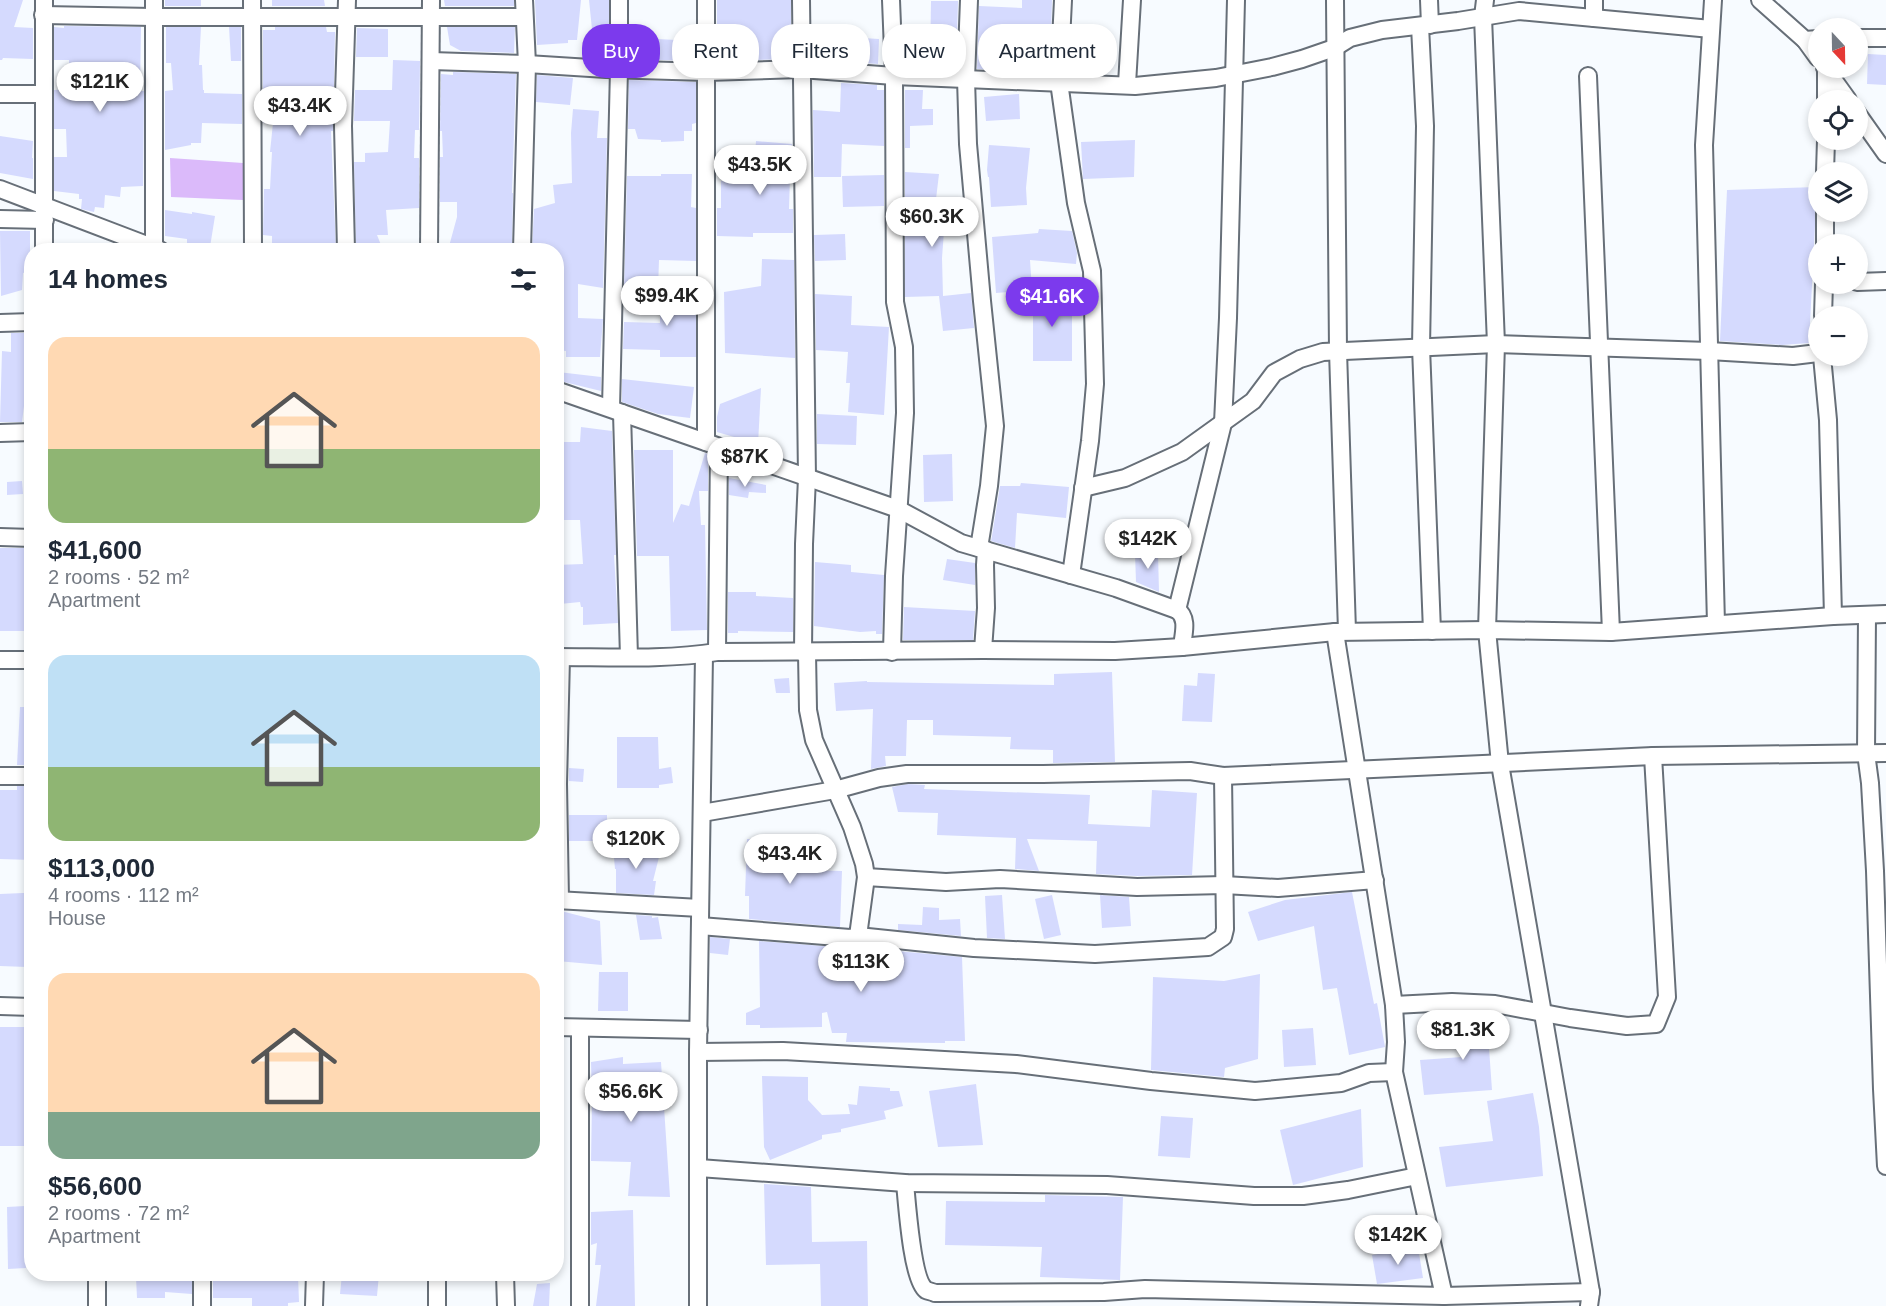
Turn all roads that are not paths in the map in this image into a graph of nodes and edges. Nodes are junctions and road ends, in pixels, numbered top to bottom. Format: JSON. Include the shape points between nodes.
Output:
{"nodes":[{"id":1,"x":619,"y":0,"type":"edge"},
{"id":2,"x":706,"y":0,"type":"edge"},
{"id":3,"x":801,"y":0,"type":"edge"},
{"id":4,"x":891,"y":0,"type":"edge"},
{"id":5,"x":969,"y":0,"type":"edge"},
{"id":6,"x":1063,"y":0,"type":"edge"},
{"id":7,"x":1132,"y":0,"type":"edge"},
{"id":8,"x":1236,"y":0,"type":"edge"},
{"id":9,"x":1335,"y":0,"type":"edge"},
{"id":10,"x":1429,"y":0,"type":"edge"},
{"id":11,"x":1485,"y":0,"type":"edge"},
{"id":12,"x":1594,"y":0,"type":"edge"},
{"id":13,"x":1713,"y":0,"type":"edge"},
{"id":14,"x":1760,"y":0,"type":"edge"},
{"id":15,"x":44,"y":7,"type":"edge"},
{"id":16,"x":153,"y":8,"type":"edge"},
{"id":17,"x":252,"y":8,"type":"edge"},
{"id":18,"x":347,"y":8,"type":"edge"},
{"id":19,"x":431,"y":8,"type":"edge"},
{"id":20,"x":523,"y":8,"type":"edge"},
{"id":21,"x":1483,"y":17,"type":"junction"},
{"id":22,"x":1594,"y":18,"type":"junction"},
{"id":23,"x":619,"y":24,"type":"edge"},
{"id":24,"x":706,"y":24,"type":"edge"},
{"id":25,"x":801,"y":24,"type":"edge"},
{"id":26,"x":892,"y":24,"type":"edge"},
{"id":27,"x":1425,"y":25,"type":"junction"},
{"id":28,"x":1711,"y":29,"type":"junction"},
{"id":29,"x":1808,"y":37,"type":"edge"},
{"id":30,"x":1868,"y":38,"type":"edge"},
{"id":31,"x":1886,"y":38,"type":"edge"},
{"id":32,"x":1334,"y":48,"type":"junction"},
{"id":33,"x":431,"y":61,"type":"junction"},
{"id":34,"x":526,"y":64,"type":"junction"},
{"id":35,"x":582,"y":67,"type":"edge"},
{"id":36,"x":1234,"y":74,"type":"junction"},
{"id":37,"x":1588,"y":76,"type":"dead end"},
{"id":38,"x":619,"y":78,"type":"edge"},
{"id":39,"x":706,"y":78,"type":"edge"},
{"id":40,"x":801,"y":78,"type":"edge"},
{"id":41,"x":894,"y":78,"type":"edge"},
{"id":42,"x":942,"y":78,"type":"edge"},
{"id":43,"x":966,"y":79,"type":"junction"},
{"id":44,"x":1059,"y":82,"type":"junction"},
{"id":45,"x":1127,"y":84,"type":"junction"},
{"id":46,"x":0,"y":94,"type":"edge"},
{"id":47,"x":43,"y":94,"type":"junction"},
{"id":48,"x":1868,"y":129,"type":"edge"},
{"id":49,"x":1886,"y":154,"type":"edge"},
{"id":50,"x":0,"y":189,"type":"edge"},
{"id":51,"x":45,"y":213,"type":"junction"},
{"id":52,"x":0,"y":219,"type":"edge"},
{"id":53,"x":44,"y":243,"type":"edge"},
{"id":54,"x":135,"y":243,"type":"edge"},
{"id":55,"x":156,"y":243,"type":"edge"},
{"id":56,"x":253,"y":243,"type":"edge"},
{"id":57,"x":346,"y":243,"type":"edge"},
{"id":58,"x":429,"y":243,"type":"edge"},
{"id":59,"x":522,"y":243,"type":"edge"},
{"id":60,"x":1886,"y":281,"type":"edge"},
{"id":61,"x":1868,"y":282,"type":"edge"},
{"id":62,"x":24,"y":322,"type":"edge"},
{"id":63,"x":0,"y":323,"type":"edge"},
{"id":64,"x":1496,"y":344,"type":"junction"},
{"id":65,"x":1420,"y":348,"type":"junction"},
{"id":66,"x":1600,"y":348,"type":"junction"},
{"id":67,"x":1338,"y":351,"type":"junction"},
{"id":68,"x":1709,"y":351,"type":"junction"},
{"id":69,"x":1808,"y":354,"type":"edge"},
{"id":70,"x":1823,"y":366,"type":"edge"},
{"id":71,"x":564,"y":393,"type":"edge"},
{"id":72,"x":616,"y":411,"type":"junction"},
{"id":73,"x":1223,"y":423,"type":"junction"},
{"id":74,"x":24,"y":432,"type":"edge"},
{"id":75,"x":0,"y":433,"type":"edge"},
{"id":76,"x":712,"y":445,"type":"junction"},
{"id":77,"x":807,"y":478,"type":"junction"},
{"id":78,"x":1083,"y":488,"type":"junction"},
{"id":79,"x":898,"y":509,"type":"junction"},
{"id":80,"x":0,"y":537,"type":"edge"},
{"id":81,"x":24,"y":538,"type":"edge"},
{"id":82,"x":983,"y":549,"type":"junction"},
{"id":83,"x":1071,"y":575,"type":"junction"},
{"id":84,"x":1177,"y":610,"type":"junction"},
{"id":85,"x":1886,"y":614,"type":"edge"},
{"id":86,"x":1867,"y":615,"type":"junction"},
{"id":87,"x":1833,"y":616,"type":"junction"},
{"id":88,"x":1716,"y":624,"type":"junction"},
{"id":89,"x":1487,"y":630,"type":"junction"},
{"id":90,"x":1432,"y":631,"type":"junction"},
{"id":91,"x":1341,"y":632,"type":"junction"},
{"id":92,"x":1611,"y":632,"type":"junction"},
{"id":93,"x":1182,"y":647,"type":"junction"},
{"id":94,"x":983,"y":650,"type":"junction"},
{"id":95,"x":892,"y":652,"type":"junction"},
{"id":96,"x":711,"y":653,"type":"junction"},
{"id":97,"x":805,"y":653,"type":"junction"},
{"id":98,"x":564,"y":657,"type":"edge"},
{"id":99,"x":629,"y":657,"type":"junction"},
{"id":100,"x":0,"y":660,"type":"edge"},
{"id":101,"x":24,"y":660,"type":"edge"},
{"id":102,"x":1866,"y":753,"type":"junction"},
{"id":103,"x":1886,"y":753,"type":"edge"},
{"id":104,"x":1653,"y":756,"type":"junction"},
{"id":105,"x":1500,"y":764,"type":"junction"},
{"id":106,"x":1357,"y":771,"type":"junction"},
{"id":107,"x":0,"y":776,"type":"edge"},
{"id":108,"x":24,"y":776,"type":"edge"},
{"id":109,"x":1222,"y":776,"type":"junction"},
{"id":110,"x":835,"y":790,"type":"junction"},
{"id":111,"x":702,"y":813,"type":"junction"},
{"id":112,"x":866,"y":877,"type":"junction"},
{"id":113,"x":1375,"y":880,"type":"junction"},
{"id":114,"x":1224,"y":885,"type":"junction"},
{"id":115,"x":564,"y":900,"type":"edge"},
{"id":116,"x":700,"y":908,"type":"junction"},
{"id":117,"x":700,"y":926,"type":"junction"},
{"id":118,"x":858,"y":936,"type":"junction"},
{"id":119,"x":1882,"y":959,"type":"edge"},
{"id":120,"x":1394,"y":1005,"type":"junction"},
{"id":121,"x":0,"y":1006,"type":"edge"},
{"id":122,"x":24,"y":1007,"type":"edge"},
{"id":123,"x":1543,"y":1012,"type":"junction"},
{"id":124,"x":564,"y":1027,"type":"edge"},
{"id":125,"x":580,"y":1028,"type":"junction"},
{"id":126,"x":699,"y":1030,"type":"junction"},
{"id":127,"x":698,"y":1052,"type":"junction"},
{"id":128,"x":1394,"y":1072,"type":"junction"},
{"id":129,"x":1884,"y":1089,"type":"edge"},
{"id":130,"x":1886,"y":1166,"type":"edge"},
{"id":131,"x":699,"y":1168,"type":"junction"},
{"id":132,"x":1417,"y":1176,"type":"junction"},
{"id":133,"x":905,"y":1183,"type":"junction"},
{"id":134,"x":97,"y":1281,"type":"edge"},
{"id":135,"x":202,"y":1281,"type":"edge"},
{"id":136,"x":315,"y":1281,"type":"edge"},
{"id":137,"x":437,"y":1281,"type":"edge"},
{"id":138,"x":505,"y":1281,"type":"edge"},
{"id":139,"x":1444,"y":1296,"type":"junction"},
{"id":140,"x":1590,"y":1299,"type":"edge"},
{"id":141,"x":97,"y":1306,"type":"edge"},
{"id":142,"x":202,"y":1306,"type":"edge"},
{"id":143,"x":314,"y":1306,"type":"edge"},
{"id":144,"x":437,"y":1306,"type":"edge"},
{"id":145,"x":506,"y":1306,"type":"edge"},
{"id":146,"x":580,"y":1306,"type":"edge"},
{"id":147,"x":698,"y":1306,"type":"edge"}],
"edges":[{"from":1,"to":23,"type":"street"},
{"from":2,"to":24,"type":"street"},
{"from":3,"to":25,"type":"street"},
{"from":4,"to":26,"type":"street"},
{"from":5,"to":43,"type":"street"},
{"from":6,"to":44,"type":"street"},
{"from":7,"to":45,"type":"street"},
{"from":8,"to":36,"type":"street"},
{"from":9,"to":32,"type":"street"},
{"from":10,"to":27,"type":"street"},
{"from":11,"to":21,"type":"street"},
{"from":12,"to":22,"type":"street"},
{"from":13,"to":28,"type":"street"},
{"from":14,"to":29,"type":"street"},
{"from":15,"to":16,"type":"street"},
{"from":15,"to":47,"type":"street"},
{"from":16,"to":17,"type":"street"},
{"from":16,"to":55,"type":"street"},
{"from":17,"to":18,"type":"street"},
{"from":17,"to":56,"type":"street"},
{"from":18,"to":19,"type":"street"},
{"from":18,"to":57,"type":"street","via":[[343,126]]},
{"from":19,"to":20,"type":"street"},
{"from":19,"to":33,"type":"street"},
{"from":20,"to":34,"type":"street"},
{"from":21,"to":22,"type":"street","via":[[1519,11]]},
{"from":21,"to":27,"type":"street"},
{"from":21,"to":64,"type":"street"},
{"from":22,"to":28,"type":"street"},
{"from":27,"to":32,"type":"street","via":[[1350,38]]},
{"from":27,"to":65,"type":"street"},
{"from":28,"to":68,"type":"street","via":[[1704,145]]},
{"from":30,"to":31,"type":"street"},
{"from":32,"to":36,"type":"street"},
{"from":32,"to":67,"type":"street"},
{"from":33,"to":34,"type":"street"},
{"from":33,"to":58,"type":"street"},
{"from":34,"to":35,"type":"street"},
{"from":34,"to":59,"type":"street"},
{"from":36,"to":45,"type":"street"},
{"from":36,"to":73,"type":"street"},
{"from":37,"to":66,"type":"street"},
{"from":38,"to":72,"type":"street"},
{"from":39,"to":76,"type":"street"},
{"from":40,"to":77,"type":"street"},
{"from":41,"to":79,"type":"street","via":[[895,302],[904,347],[905,414]]},
{"from":42,"to":43,"type":"street"},
{"from":43,"to":44,"type":"street"},
{"from":43,"to":82,"type":"street","via":[[968,144],[994,426]]},
{"from":44,"to":45,"type":"street"},
{"from":44,"to":78,"type":"street","via":[[1076,203],[1092,271],[1095,384]]},
{"from":46,"to":47,"type":"street"},
{"from":47,"to":51,"type":"street"},
{"from":48,"to":49,"type":"street"},
{"from":50,"to":51,"type":"street"},
{"from":51,"to":52,"type":"street"},
{"from":51,"to":53,"type":"street"},
{"from":51,"to":54,"type":"street"},
{"from":60,"to":61,"type":"street"},
{"from":62,"to":63,"type":"street"},
{"from":64,"to":65,"type":"street"},
{"from":64,"to":66,"type":"street"},
{"from":64,"to":89,"type":"street"},
{"from":65,"to":67,"type":"street"},
{"from":65,"to":90,"type":"street"},
{"from":66,"to":68,"type":"street"},
{"from":66,"to":92,"type":"street"},
{"from":67,"to":73,"type":"street","via":[[1300,359],[1274,373],[1253,402]]},
{"from":67,"to":91,"type":"street"},
{"from":68,"to":69,"type":"street"},
{"from":68,"to":88,"type":"street"},
{"from":70,"to":87,"type":"street"},
{"from":71,"to":72,"type":"street"},
{"from":72,"to":76,"type":"street"},
{"from":72,"to":99,"type":"street"},
{"from":73,"to":78,"type":"street","via":[[1166,460],[1125,477]]},
{"from":73,"to":84,"type":"street"},
{"from":74,"to":75,"type":"street"},
{"from":76,"to":77,"type":"street"},
{"from":76,"to":96,"type":"street"},
{"from":77,"to":79,"type":"street"},
{"from":77,"to":97,"type":"street"},
{"from":78,"to":83,"type":"street"},
{"from":79,"to":82,"type":"street","via":[[961,543]]},
{"from":79,"to":95,"type":"street"},
{"from":80,"to":81,"type":"street"},
{"from":82,"to":83,"type":"street"},
{"from":82,"to":94,"type":"street"},
{"from":83,"to":84,"type":"street"},
{"from":84,"to":93,"type":"street","via":[[1185,620]]},
{"from":85,"to":86,"type":"street"},
{"from":86,"to":87,"type":"street"},
{"from":86,"to":102,"type":"street"},
{"from":87,"to":88,"type":"street"},
{"from":88,"to":92,"type":"street"},
{"from":89,"to":90,"type":"street"},
{"from":89,"to":92,"type":"street"},
{"from":89,"to":105,"type":"street"},
{"from":90,"to":91,"type":"street"},
{"from":91,"to":93,"type":"street"},
{"from":91,"to":106,"type":"street"},
{"from":93,"to":94,"type":"street"},
{"from":94,"to":95,"type":"street"},
{"from":95,"to":97,"type":"street"},
{"from":96,"to":97,"type":"street"},
{"from":96,"to":99,"type":"street"},
{"from":96,"to":111,"type":"street"},
{"from":97,"to":110,"type":"street","via":[[814,740]]},
{"from":98,"to":99,"type":"street"},
{"from":100,"to":101,"type":"street"},
{"from":102,"to":103,"type":"street"},
{"from":102,"to":104,"type":"street"},
{"from":102,"to":119,"type":"street"},
{"from":104,"to":105,"type":"street"},
{"from":104,"to":123,"type":"street","via":[[1667,997],[1656,1024],[1627,1026]]},
{"from":105,"to":106,"type":"street"},
{"from":105,"to":123,"type":"street"},
{"from":106,"to":109,"type":"street"},
{"from":106,"to":113,"type":"street"},
{"from":107,"to":108,"type":"street"},
{"from":109,"to":110,"type":"street","via":[[1190,771],[907,774]]},
{"from":109,"to":114,"type":"street"},
{"from":110,"to":111,"type":"street"},
{"from":110,"to":112,"type":"street","via":[[852,827]]},
{"from":111,"to":116,"type":"street"},
{"from":112,"to":114,"type":"street","via":[[1137,887]]},
{"from":112,"to":118,"type":"street"},
{"from":113,"to":114,"type":"street","via":[[1278,888]]},
{"from":113,"to":120,"type":"street"},
{"from":114,"to":118,"type":"street","via":[[1223,938],[1208,947],[1085,953],[974,948]]},
{"from":115,"to":116,"type":"street"},
{"from":116,"to":117,"type":"street"},
{"from":117,"to":118,"type":"street"},
{"from":117,"to":126,"type":"street"},
{"from":119,"to":129,"type":"street"},
{"from":120,"to":123,"type":"street","via":[[1463,1002]]},
{"from":120,"to":128,"type":"street"},
{"from":121,"to":122,"type":"street"},
{"from":123,"to":140,"type":"street"},
{"from":124,"to":125,"type":"street"},
{"from":125,"to":126,"type":"street"},
{"from":125,"to":146,"type":"street"},
{"from":126,"to":127,"type":"street"},
{"from":127,"to":128,"type":"street","via":[[783,1051],[1016,1064],[1256,1091],[1341,1083],[1369,1073]]},
{"from":127,"to":131,"type":"street"},
{"from":128,"to":132,"type":"street"},
{"from":129,"to":130,"type":"street"},
{"from":131,"to":133,"type":"street"},
{"from":131,"to":147,"type":"street"},
{"from":132,"to":133,"type":"street","via":[[1303,1196],[1107,1185]]},
{"from":132,"to":139,"type":"street"},
{"from":133,"to":139,"type":"street","via":[[916,1269],[927,1291],[935,1293],[1145,1289]]},
{"from":134,"to":141,"type":"street"},
{"from":135,"to":142,"type":"street"},
{"from":136,"to":143,"type":"street"},
{"from":137,"to":144,"type":"street"},
{"from":138,"to":145,"type":"street"},
{"from":139,"to":140,"type":"street"}]}
